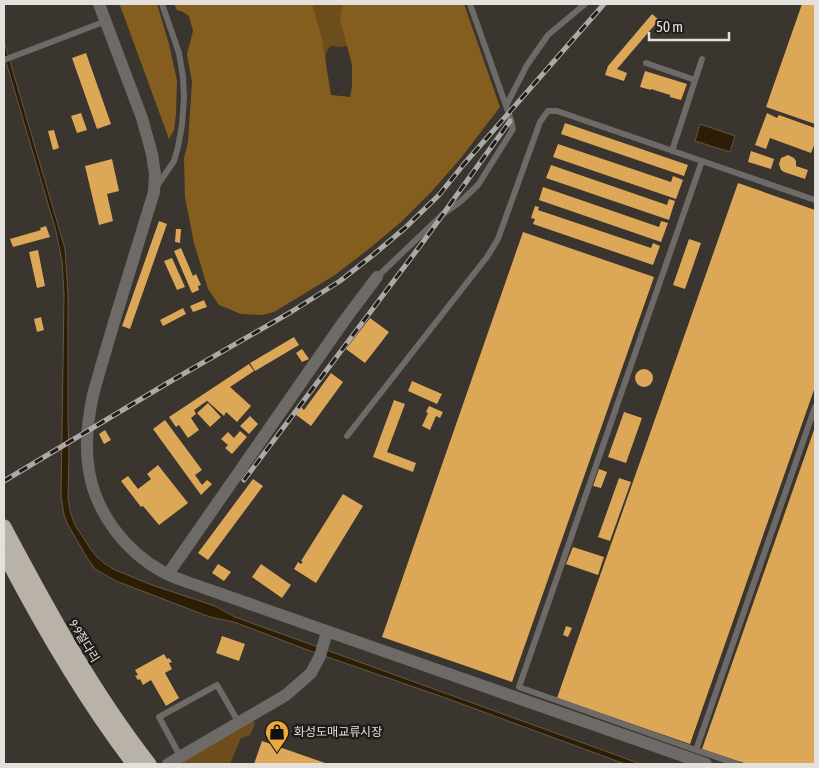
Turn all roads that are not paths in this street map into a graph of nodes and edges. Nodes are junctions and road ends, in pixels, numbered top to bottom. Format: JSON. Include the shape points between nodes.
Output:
{"nodes":[{"id":1,"x":100,"y":4,"type":"edge"},
{"id":2,"x":162,"y":4,"type":"edge"},
{"id":3,"x":470,"y":4,"type":"edge"},
{"id":4,"x":584,"y":4,"type":"edge"},
{"id":5,"x":106,"y":21,"type":"junction"},
{"id":6,"x":702,"y":59,"type":"dead end"},
{"id":7,"x":4,"y":60,"type":"edge"},
{"id":8,"x":646,"y":63,"type":"dead end"},
{"id":9,"x":695,"y":80,"type":"junction"},
{"id":10,"x":506,"y":106,"type":"junction"},
{"id":11,"x":673,"y":146,"type":"junction"},
{"id":12,"x":702,"y":162,"type":"junction"},
{"id":13,"x":154,"y":192,"type":"junction"},
{"id":14,"x":815,"y":200,"type":"edge"},
{"id":15,"x":377,"y":277,"type":"joint"},
{"id":16,"x":815,"y":407,"type":"edge"},
{"id":17,"x":347,"y":436,"type":"dead end"},
{"id":18,"x":4,"y":526,"type":"edge"},
{"id":19,"x":4,"y":553,"type":"edge"},
{"id":20,"x":168,"y":574,"type":"junction"},
{"id":21,"x":328,"y":632,"type":"junction"},
{"id":22,"x":239,"y":723,"type":"junction"},
{"id":23,"x":696,"y":750,"type":"junction"},
{"id":24,"x":180,"y":756,"type":"junction"},
{"id":25,"x":134,"y":764,"type":"edge"},
{"id":26,"x":149,"y":764,"type":"edge"},
{"id":27,"x":168,"y":764,"type":"edge"},
{"id":28,"x":706,"y":764,"type":"edge"},
{"id":29,"x":737,"y":764,"type":"edge"}],
"edges":[{"from":1,"to":5,"type":"street"},
{"from":2,"to":13,"type":"lane","via":[[179,53],[184,98],[174,161]]},
{"from":3,"to":10,"type":"lane"},
{"from":4,"to":10,"type":"lane","via":[[548,35]]},
{"from":5,"to":7,"type":"lane"},
{"from":5,"to":13,"type":"street","via":[[142,118],[152,154]]},
{"from":6,"to":9,"type":"lane"},
{"from":8,"to":9,"type":"lane"},
{"from":9,"to":11,"type":"lane"},
{"from":10,"to":15,"type":"lane","via":[[513,129],[478,185]]},
{"from":11,"to":12,"type":"lane"},
{"from":11,"to":17,"type":"lane","via":[[548,111],[540,122],[498,239]]},
{"from":12,"to":14,"type":"lane"},
{"from":12,"to":23,"type":"lane","via":[[519,687]]},
{"from":13,"to":20,"type":"street","via":[[93,396],[87,455],[93,489],[113,528],[141,557]]},
{"from":15,"to":20,"type":"street"},
{"from":16,"to":23,"type":"lane"},
{"from":18,"to":26,"type":"highway","name":"9·9절다리","via":[[42,599],[90,679]]},
{"from":19,"to":25,"type":"highway","via":[[30,604],[79,684]]},
{"from":20,"to":21,"type":"street"},
{"from":21,"to":22,"type":"street","via":[[311,673],[286,696]]},
{"from":21,"to":28,"type":"street"},
{"from":22,"to":24,"type":"street"},
{"from":22,"to":24,"type":"lane","via":[[217,685],[158,717]]},
{"from":23,"to":29,"type":"lane"},
{"from":24,"to":27,"type":"street"}]}
